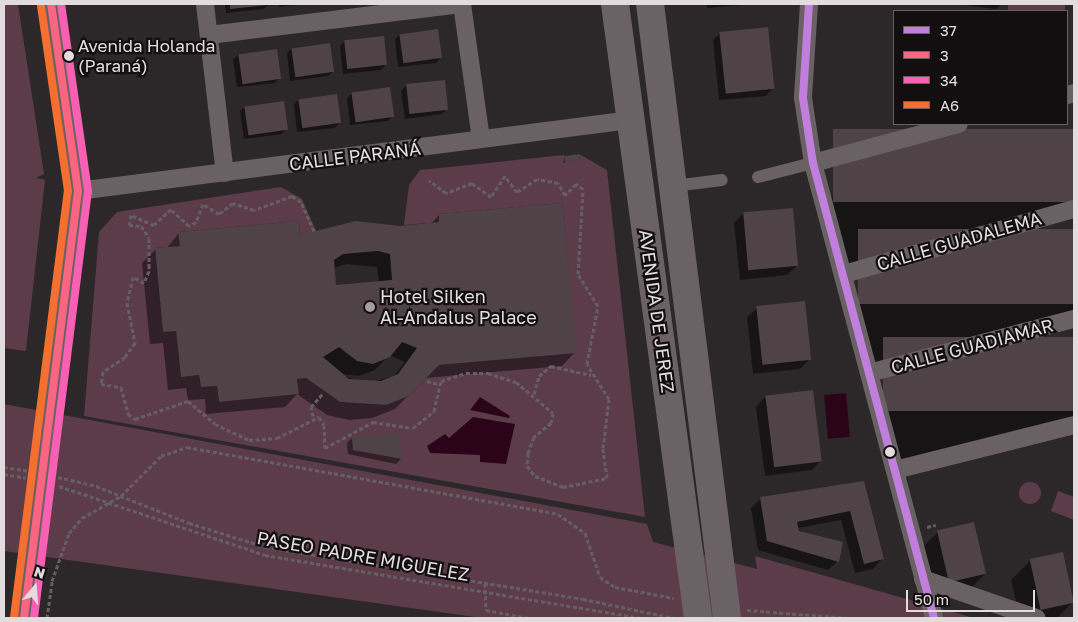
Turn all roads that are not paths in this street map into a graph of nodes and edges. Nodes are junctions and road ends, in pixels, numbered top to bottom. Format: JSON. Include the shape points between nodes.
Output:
{"nodes":[{"id":1,"x":51,"y":4,"type":"edge"},
{"id":2,"x":205,"y":4,"type":"edge"},
{"id":3,"x":462,"y":4,"type":"edge"},
{"id":4,"x":615,"y":4,"type":"edge"},
{"id":5,"x":650,"y":4,"type":"edge"},
{"id":6,"x":809,"y":4,"type":"edge"},
{"id":7,"x":209,"y":34,"type":"junction"},
{"id":8,"x":631,"y":120,"type":"junction"},
{"id":9,"x":955,"y":125,"type":"edge"},
{"id":10,"x":480,"y":139,"type":"junction"},
{"id":11,"x":813,"y":163,"type":"junction"},
{"id":12,"x":225,"y":172,"type":"junction"},
{"id":13,"x":758,"y":177,"type":"dead end"},
{"id":14,"x":722,"y":180,"type":"dead end"},
{"id":15,"x":674,"y":186,"type":"junction"},
{"id":16,"x":78,"y":192,"type":"junction"},
{"id":17,"x":1074,"y":209,"type":"edge"},
{"id":18,"x":844,"y":274,"type":"junction"},
{"id":19,"x":1074,"y":319,"type":"edge"},
{"id":20,"x":869,"y":372,"type":"junction"},
{"id":21,"x":1074,"y":425,"type":"edge"},
{"id":22,"x":895,"y":470,"type":"junction"},
{"id":23,"x":923,"y":579,"type":"junction"},
{"id":24,"x":732,"y":613,"type":"edge"},
{"id":25,"x":24,"y":618,"type":"edge"},
{"id":26,"x":698,"y":618,"type":"edge"},
{"id":27,"x":934,"y":618,"type":"edge"},
{"id":28,"x":1036,"y":618,"type":"edge"}],
"edges":[{"from":1,"to":16,"type":"street"},
{"from":2,"to":7,"type":"street"},
{"from":3,"to":7,"type":"street"},
{"from":3,"to":10,"type":"street"},
{"from":4,"to":8,"type":"main road","name":"AVENIDA DE JEREZ"},
{"from":5,"to":15,"type":"main road","name":"AVENIDA DE JEREZ"},
{"from":6,"to":11,"type":"street","via":[[803,98]]},
{"from":7,"to":12,"type":"street"},
{"from":8,"to":10,"type":"street","name":"CALLE PARANÁ"},
{"from":8,"to":26,"type":"main road","name":"AVENIDA DE JEREZ"},
{"from":9,"to":11,"type":"street"},
{"from":10,"to":12,"type":"street","name":"CALLE PARANÁ"},
{"from":11,"to":13,"type":"street"},
{"from":11,"to":18,"type":"street"},
{"from":12,"to":16,"type":"street","name":"CALLE PARANÁ"},
{"from":14,"to":15,"type":"street"},
{"from":15,"to":24,"type":"main road","name":"AVENIDA DE JEREZ","via":[[719,554]]},
{"from":16,"to":25,"type":"street"},
{"from":17,"to":18,"type":"street","name":"CALLE GUADALEMA"},
{"from":18,"to":20,"type":"street"},
{"from":19,"to":20,"type":"street","name":"CALLE GUADIAMAR"},
{"from":20,"to":22,"type":"street"},
{"from":21,"to":22,"type":"street"},
{"from":22,"to":23,"type":"street"},
{"from":23,"to":27,"type":"street"},
{"from":23,"to":28,"type":"street"}]}
